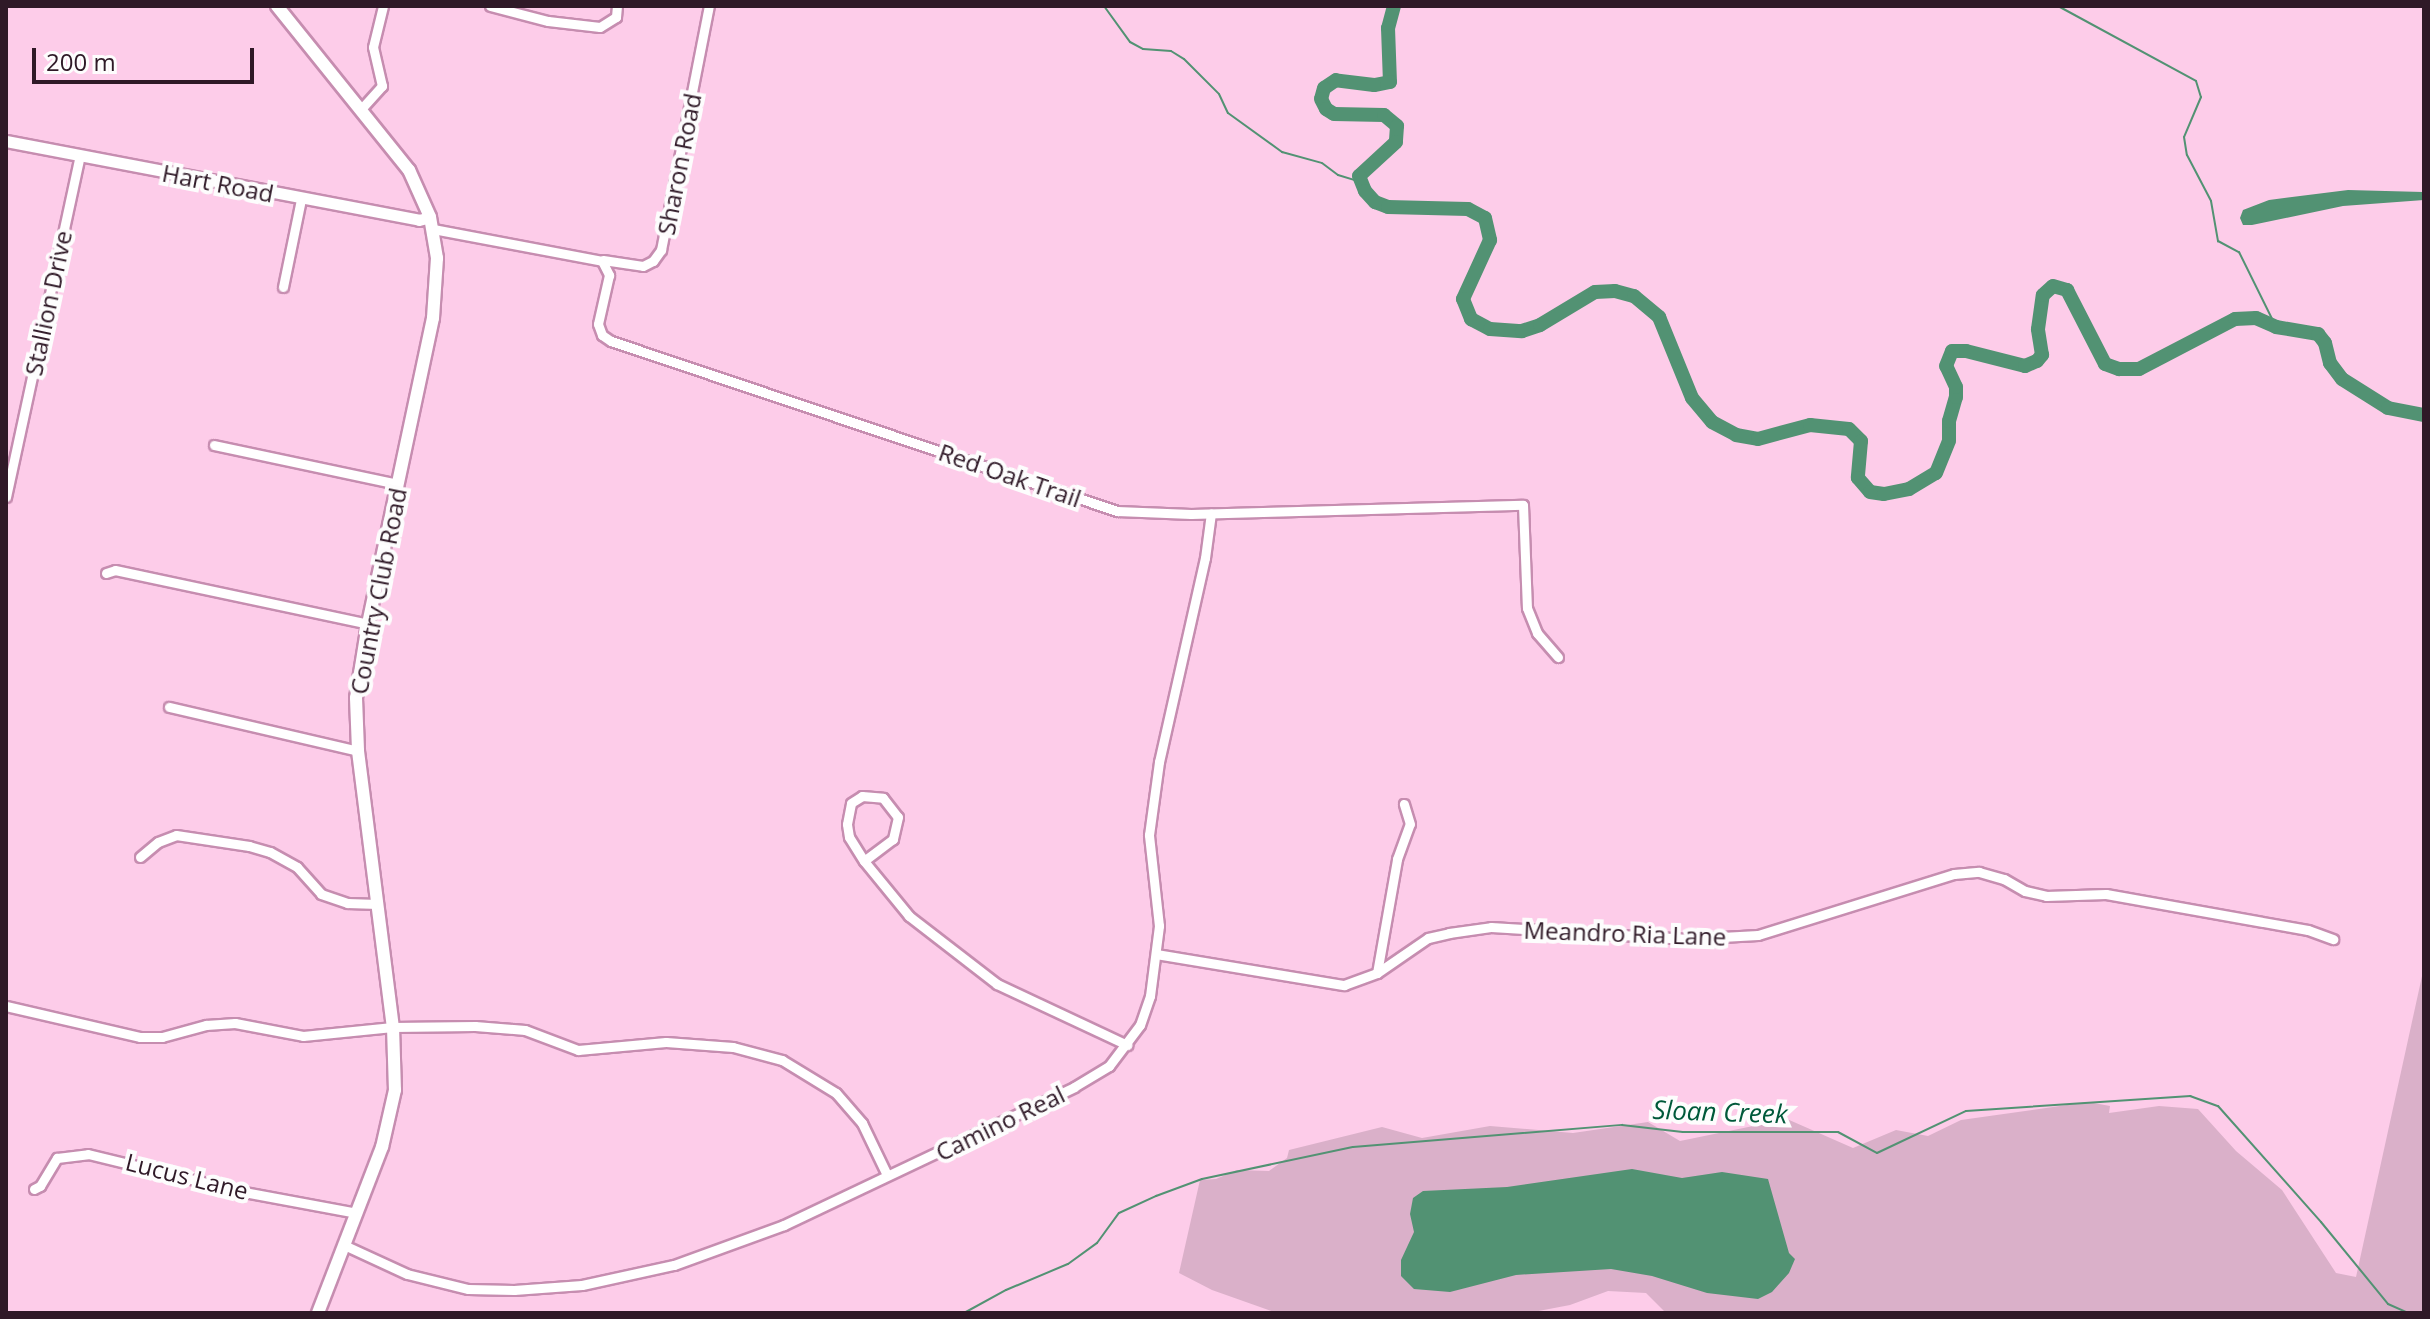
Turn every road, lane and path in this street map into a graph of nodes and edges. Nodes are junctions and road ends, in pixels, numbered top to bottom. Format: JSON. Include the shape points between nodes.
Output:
{"nodes":[{"id":1,"x":277,"y":6,"type":"edge"},
{"id":2,"x":383,"y":6,"type":"edge"},
{"id":3,"x":490,"y":6,"type":"edge"},
{"id":4,"x":617,"y":6,"type":"edge"},
{"id":5,"x":709,"y":6,"type":"edge"},
{"id":6,"x":362,"y":108,"type":"junction"},
{"id":7,"x":6,"y":141,"type":"edge"},
{"id":8,"x":80,"y":156,"type":"junction"},
{"id":9,"x":301,"y":199,"type":"junction"},
{"id":10,"x":432,"y":223,"type":"junction"},
{"id":11,"x":595,"y":259,"type":"junction"},
{"id":12,"x":283,"y":287,"type":"dead end"},
{"id":13,"x":214,"y":445,"type":"dead end"},
{"id":14,"x":398,"y":484,"type":"junction"},
{"id":15,"x":6,"y":497,"type":"edge"},
{"id":16,"x":1211,"y":513,"type":"junction"},
{"id":17,"x":106,"y":573,"type":"dead end"},
{"id":18,"x":368,"y":624,"type":"junction"},
{"id":19,"x":1558,"y":657,"type":"dead end"},
{"id":20,"x":169,"y":707,"type":"dead end"},
{"id":21,"x":358,"y":751,"type":"junction"},
{"id":22,"x":1404,"y":804,"type":"dead end"},
{"id":23,"x":140,"y":857,"type":"dead end"},
{"id":24,"x":864,"y":861,"type":"junction"},
{"id":25,"x":378,"y":904,"type":"junction"},
{"id":26,"x":2333,"y":939,"type":"dead end"},
{"id":27,"x":1156,"y":954,"type":"junction"},
{"id":28,"x":1377,"y":973,"type":"junction"},
{"id":29,"x":6,"y":1006,"type":"edge"},
{"id":30,"x":393,"y":1027,"type":"junction"},
{"id":31,"x":1127,"y":1045,"type":"junction"},
{"id":32,"x":887,"y":1175,"type":"junction"},
{"id":33,"x":34,"y":1189,"type":"dead end"},
{"id":34,"x":357,"y":1213,"type":"junction"},
{"id":35,"x":344,"y":1245,"type":"junction"},
{"id":36,"x":318,"y":1313,"type":"edge"}],
"edges":[{"from":1,"to":6,"type":"main road","name":"Country Club Road"},
{"from":2,"to":6,"type":"street","via":[[373,47],[382,86]]},
{"from":3,"to":4,"type":"street","via":[[600,27],[616,17]]},
{"from":5,"to":11,"type":"street","name":"Sharon Road","via":[[661,250],[643,266]]},
{"from":6,"to":10,"type":"main road","name":"Country Club Road","via":[[409,170]]},
{"from":7,"to":8,"type":"street","name":"Hart Road"},
{"from":8,"to":9,"type":"street","name":"Hart Road"},
{"from":8,"to":15,"type":"street","name":"Stallion Drive"},
{"from":9,"to":10,"type":"street","name":"Hart Road"},
{"from":9,"to":12,"type":"street"},
{"from":10,"to":11,"type":"street"},
{"from":10,"to":14,"type":"main road","name":"Country Club Road","via":[[438,270],[433,318]]},
{"from":11,"to":16,"type":"street","name":"Red Oak Trail","via":[[609,271],[598,324],[611,341],[1117,511]]},
{"from":13,"to":14,"type":"street"},
{"from":14,"to":18,"type":"main road","name":"Country Club Road"},
{"from":16,"to":19,"type":"street","name":"Red Oak Trail","via":[[1523,505],[1527,608],[1537,633]]},
{"from":16,"to":27,"type":"street","name":"Camino Real","via":[[1149,835],[1159,926]]},
{"from":17,"to":18,"type":"street","via":[[115,570]]},
{"from":18,"to":21,"type":"main road","name":"Country Club Road","via":[[356,698]]},
{"from":20,"to":21,"type":"street"},
{"from":21,"to":25,"type":"main road","name":"Country Club Road"},
{"from":22,"to":28,"type":"street","via":[[1410,824],[1397,859]]},
{"from":23,"to":25,"type":"street","via":[[176,835],[249,846],[297,867],[321,894],[347,903]]},
{"from":24,"to":24,"type":"street","via":[[849,837],[847,813],[862,796],[883,798],[895,810],[898,828],[889,843]]},
{"from":24,"to":31,"type":"street","via":[[909,916],[997,984]]},
{"from":25,"to":30,"type":"main road","name":"Country Club Road"},
{"from":26,"to":28,"type":"street","name":"Meandro Ria Lane","via":[[2106,894],[2046,896],[1979,872],[1954,874],[1758,935],[1685,939],[1491,927],[1466,930],[1428,938]]},
{"from":27,"to":28,"type":"street","name":"Meandro Ria Lane","via":[[1337,985]]},
{"from":27,"to":31,"type":"street","name":"Camino Real","via":[[1144,1016]]},
{"from":29,"to":30,"type":"street","via":[[140,1037],[235,1023],[303,1036]]},
{"from":30,"to":32,"type":"street","via":[[511,1027],[578,1050],[692,1042],[762,1053],[816,1078],[843,1100],[862,1123]]},
{"from":30,"to":34,"type":"main road","name":"Country Club Road","via":[[391,1116]]},
{"from":31,"to":32,"type":"street","name":"Camino Real","via":[[1109,1066],[1074,1087]]},
{"from":32,"to":35,"type":"street","name":"Camino Real","via":[[716,1251],[582,1285],[468,1289],[407,1274]]},
{"from":33,"to":34,"type":"street","name":"Lucus Lane","via":[[57,1158],[88,1154]]},
{"from":34,"to":35,"type":"main road","name":"Country Club Road"},
{"from":35,"to":36,"type":"main road","name":"Country Club Road"}]}
